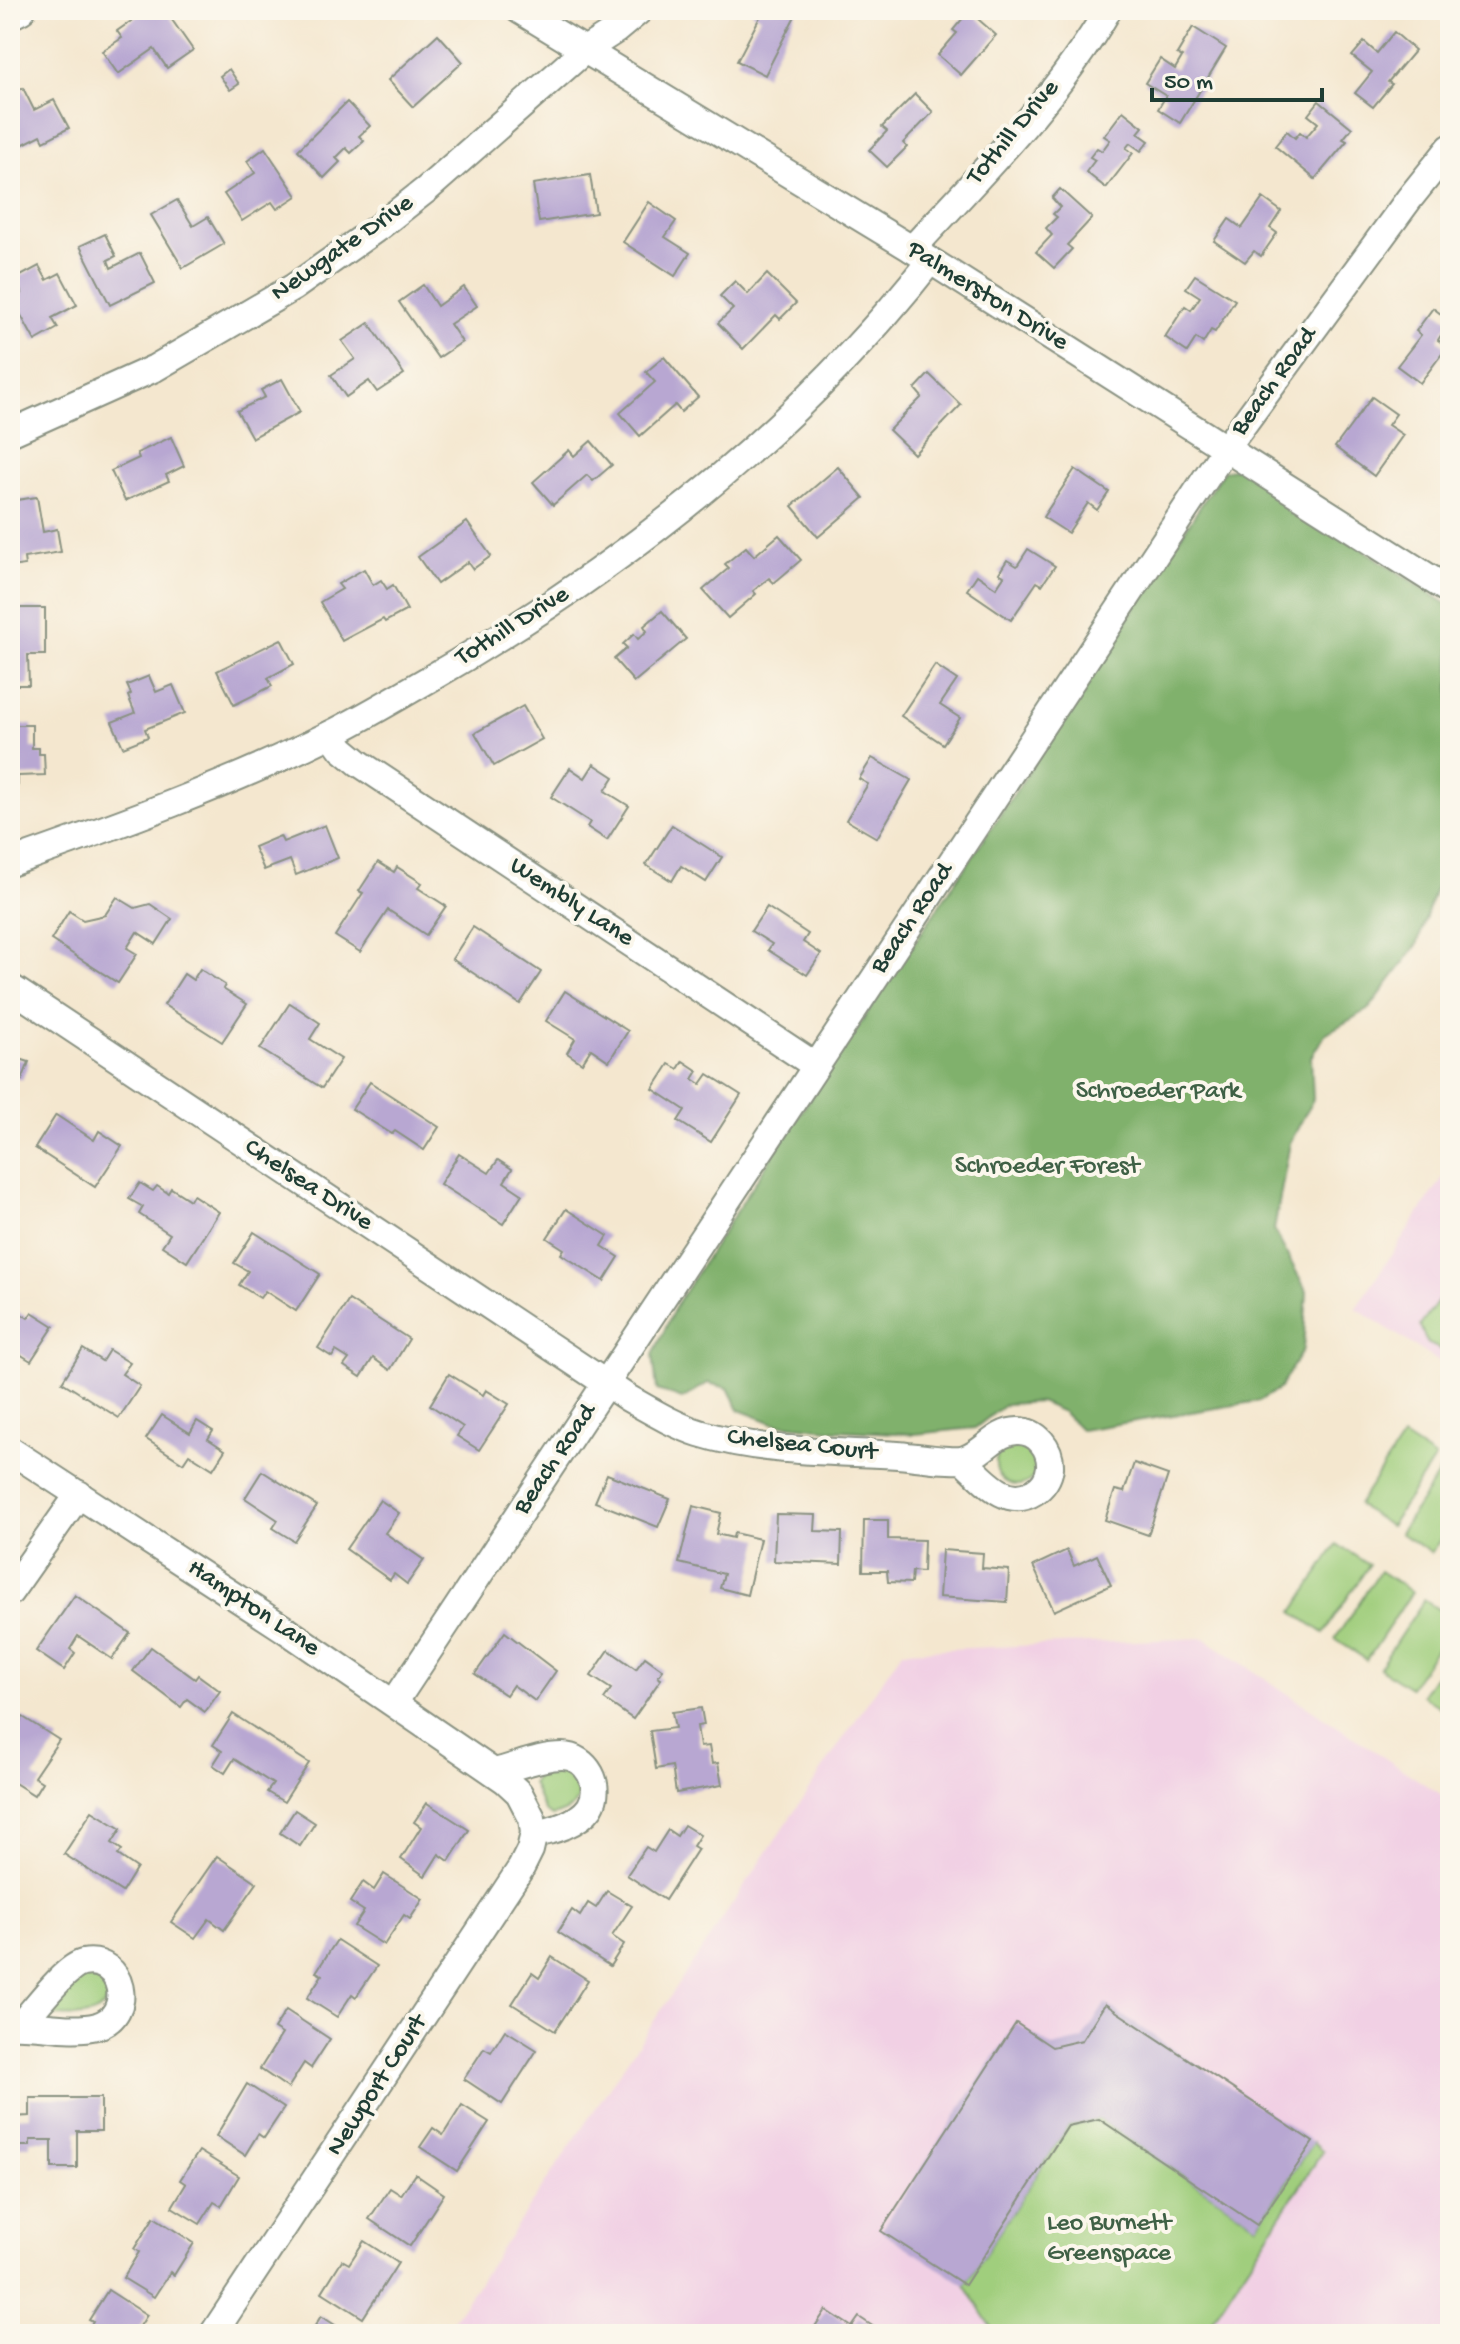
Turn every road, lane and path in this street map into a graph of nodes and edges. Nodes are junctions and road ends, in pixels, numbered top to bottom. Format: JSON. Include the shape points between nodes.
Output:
{"nodes":[{"id":1,"x":22,"y":10,"type":"edge"},
{"id":2,"x":519,"y":10,"type":"edge"},
{"id":3,"x":640,"y":10,"type":"edge"},
{"id":4,"x":1108,"y":10,"type":"edge"},
{"id":5,"x":10,"y":16,"type":"edge"},
{"id":6,"x":585,"y":50,"type":"junction"},
{"id":7,"x":1450,"y":148,"type":"edge"},
{"id":8,"x":921,"y":255,"type":"junction"},
{"id":9,"x":10,"y":433,"type":"edge"},
{"id":10,"x":1226,"y":448,"type":"junction"},
{"id":11,"x":1450,"y":591,"type":"edge"},
{"id":12,"x":331,"y":734,"type":"junction"},
{"id":13,"x":10,"y":863,"type":"edge"},
{"id":14,"x":10,"y":987,"type":"edge"},
{"id":15,"x":816,"y":1066,"type":"junction"},
{"id":16,"x":607,"y":1383,"type":"junction"},
{"id":17,"x":10,"y":1450,"type":"edge"},
{"id":18,"x":963,"y":1460,"type":"dead end"},
{"id":19,"x":79,"y":1494,"type":"junction"},
{"id":20,"x":10,"y":1592,"type":"edge"},
{"id":21,"x":394,"y":1703,"type":"junction"},
{"id":22,"x":494,"y":1772,"type":"junction"},
{"id":23,"x":534,"y":1833,"type":"junction"},
{"id":24,"x":213,"y":2334,"type":"edge"}],
"edges":[{"from":1,"to":5,"type":"street"},
{"from":2,"to":6,"type":"street","name":"Palmerston Drive"},
{"from":3,"to":6,"type":"street","name":"Newgate Drive"},
{"from":4,"to":8,"type":"street","name":"Tothill Drive"},
{"from":6,"to":8,"type":"street","name":"Palmerston Drive"},
{"from":6,"to":9,"type":"street","name":"Newgate Drive","via":[[427,189],[294,287],[155,368]]},
{"from":7,"to":10,"type":"street","name":"Beach Road"},
{"from":8,"to":10,"type":"street","name":"Palmerston Drive"},
{"from":8,"to":12,"type":"street","name":"Tothill Drive","via":[[892,309],[840,365],[696,497],[530,618]]},
{"from":10,"to":11,"type":"street","name":"Palmerston Drive"},
{"from":10,"to":15,"type":"street","name":"Beach Road"},
{"from":12,"to":13,"type":"street","name":"Tothill Drive","via":[[213,786]]},
{"from":12,"to":15,"type":"street","name":"Wembly Lane","via":[[359,763]]},
{"from":14,"to":16,"type":"street","name":"Chelsea Drive"},
{"from":15,"to":16,"type":"street","name":"Beach Road"},
{"from":16,"to":18,"type":"street","name":"Chelsea Court","via":[[675,1424],[723,1439]]},
{"from":16,"to":21,"type":"street","name":"Beach Road"},
{"from":17,"to":19,"type":"street","name":"Hampton Lane"},
{"from":19,"to":20,"type":"street"},
{"from":19,"to":21,"type":"street","name":"Hampton Lane"},
{"from":21,"to":22,"type":"street","name":"Hampton Lane"},
{"from":22,"to":23,"type":"street","name":"Hampton Lane","via":[[519,1793]]},
{"from":22,"to":23,"type":"street","via":[[563,1756],[586,1766],[593,1799],[584,1813]]},
{"from":23,"to":24,"type":"street","name":"Newport Court","via":[[521,1868]]}]}
